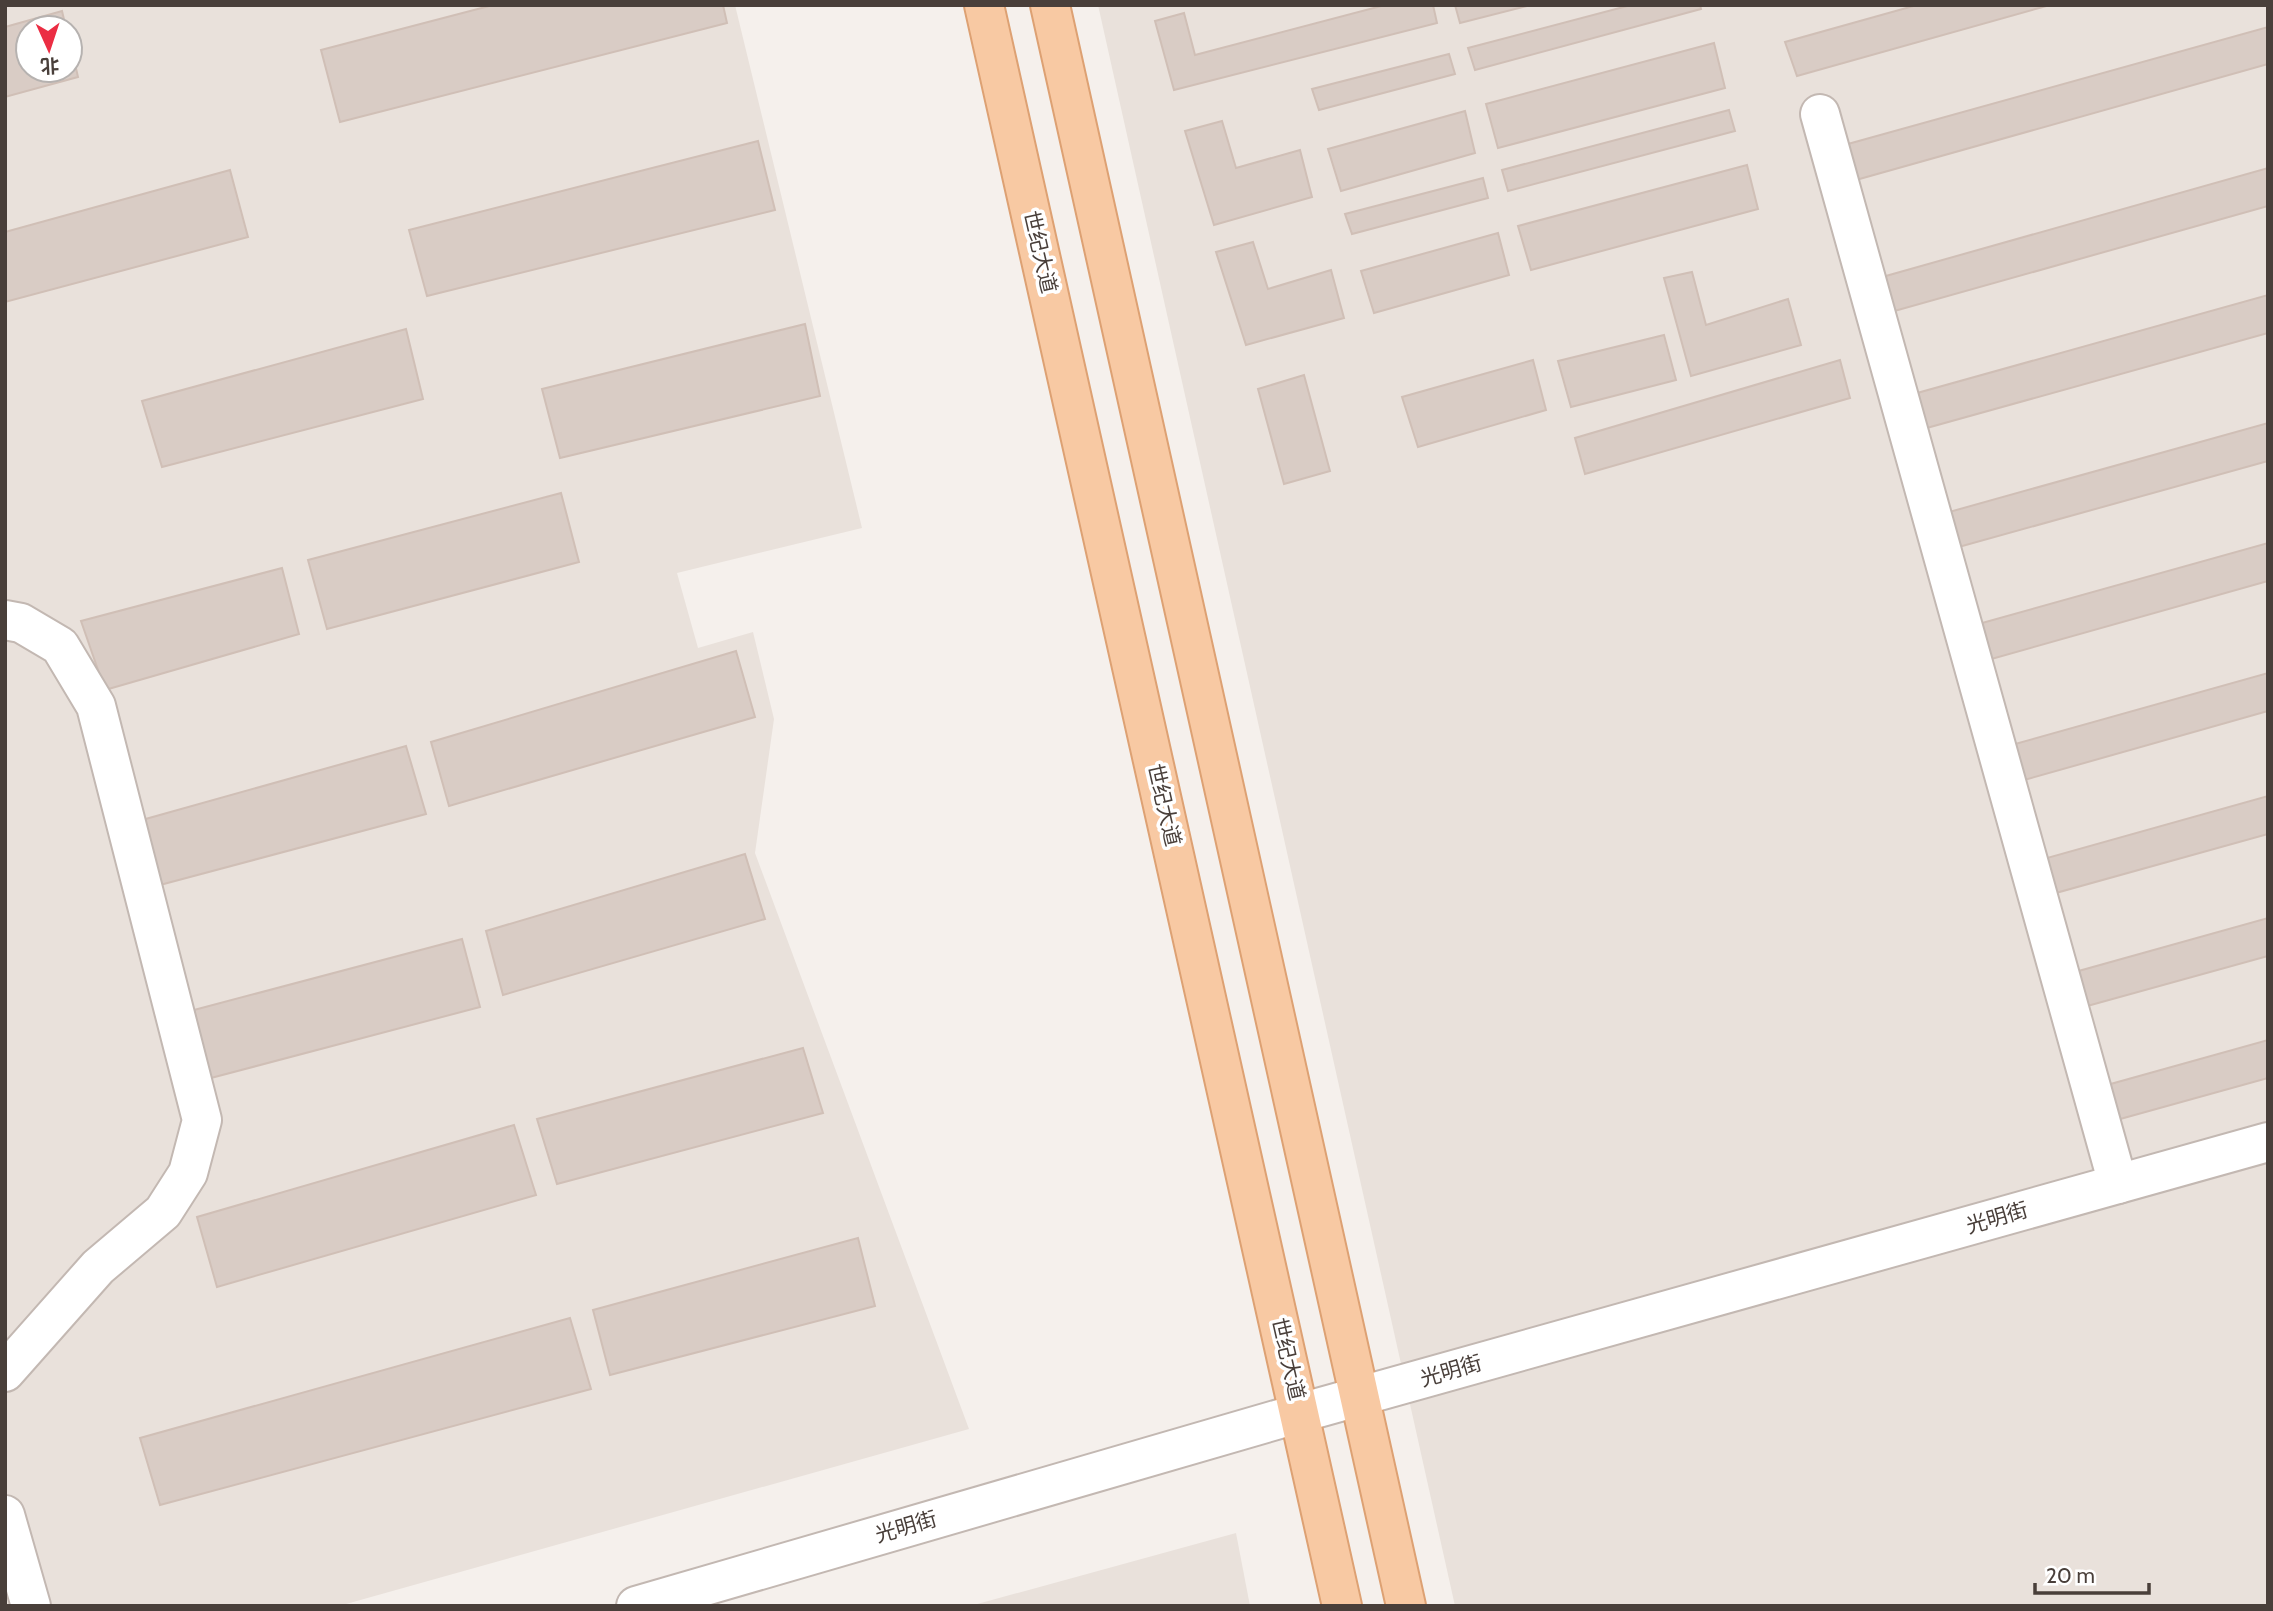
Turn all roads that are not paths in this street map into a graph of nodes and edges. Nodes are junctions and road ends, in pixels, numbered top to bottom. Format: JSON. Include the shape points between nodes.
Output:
{"nodes":[{"id":1,"x":984,"y":5,"type":"edge"},
{"id":2,"x":1050,"y":5,"type":"edge"},
{"id":3,"x":1820,"y":114,"type":"dead end"},
{"id":4,"x":5,"y":620,"type":"edge"},
{"id":5,"x":2268,"y":1142,"type":"edge"},
{"id":6,"x":2118,"y":1184,"type":"junction"},
{"id":7,"x":5,"y":1372,"type":"edge"},
{"id":8,"x":1360,"y":1396,"type":"junction"},
{"id":9,"x":1300,"y":1413,"type":"junction"},
{"id":10,"x":5,"y":1515,"type":"edge"},
{"id":11,"x":31,"y":1606,"type":"edge"},
{"id":12,"x":636,"y":1606,"type":"edge"},
{"id":13,"x":1342,"y":1606,"type":"edge"},
{"id":14,"x":1406,"y":1606,"type":"edge"}],
"edges":[{"from":1,"to":9,"type":"main road","name":"世纪大道"},
{"from":2,"to":8,"type":"main road"},
{"from":3,"to":6,"type":"street"},
{"from":4,"to":7,"type":"street","via":[[21,623],[60,646],[96,706],[202,1120],[188,1173],[163,1212],[98,1267]]},
{"from":5,"to":6,"type":"street","name":"光明街"},
{"from":6,"to":8,"type":"street","name":"光明街"},
{"from":8,"to":9,"type":"street","name":"光明街"},
{"from":8,"to":14,"type":"main road"},
{"from":9,"to":12,"type":"street","name":"光明街"},
{"from":9,"to":13,"type":"main road","name":"世纪大道"},
{"from":10,"to":11,"type":"street"}]}
